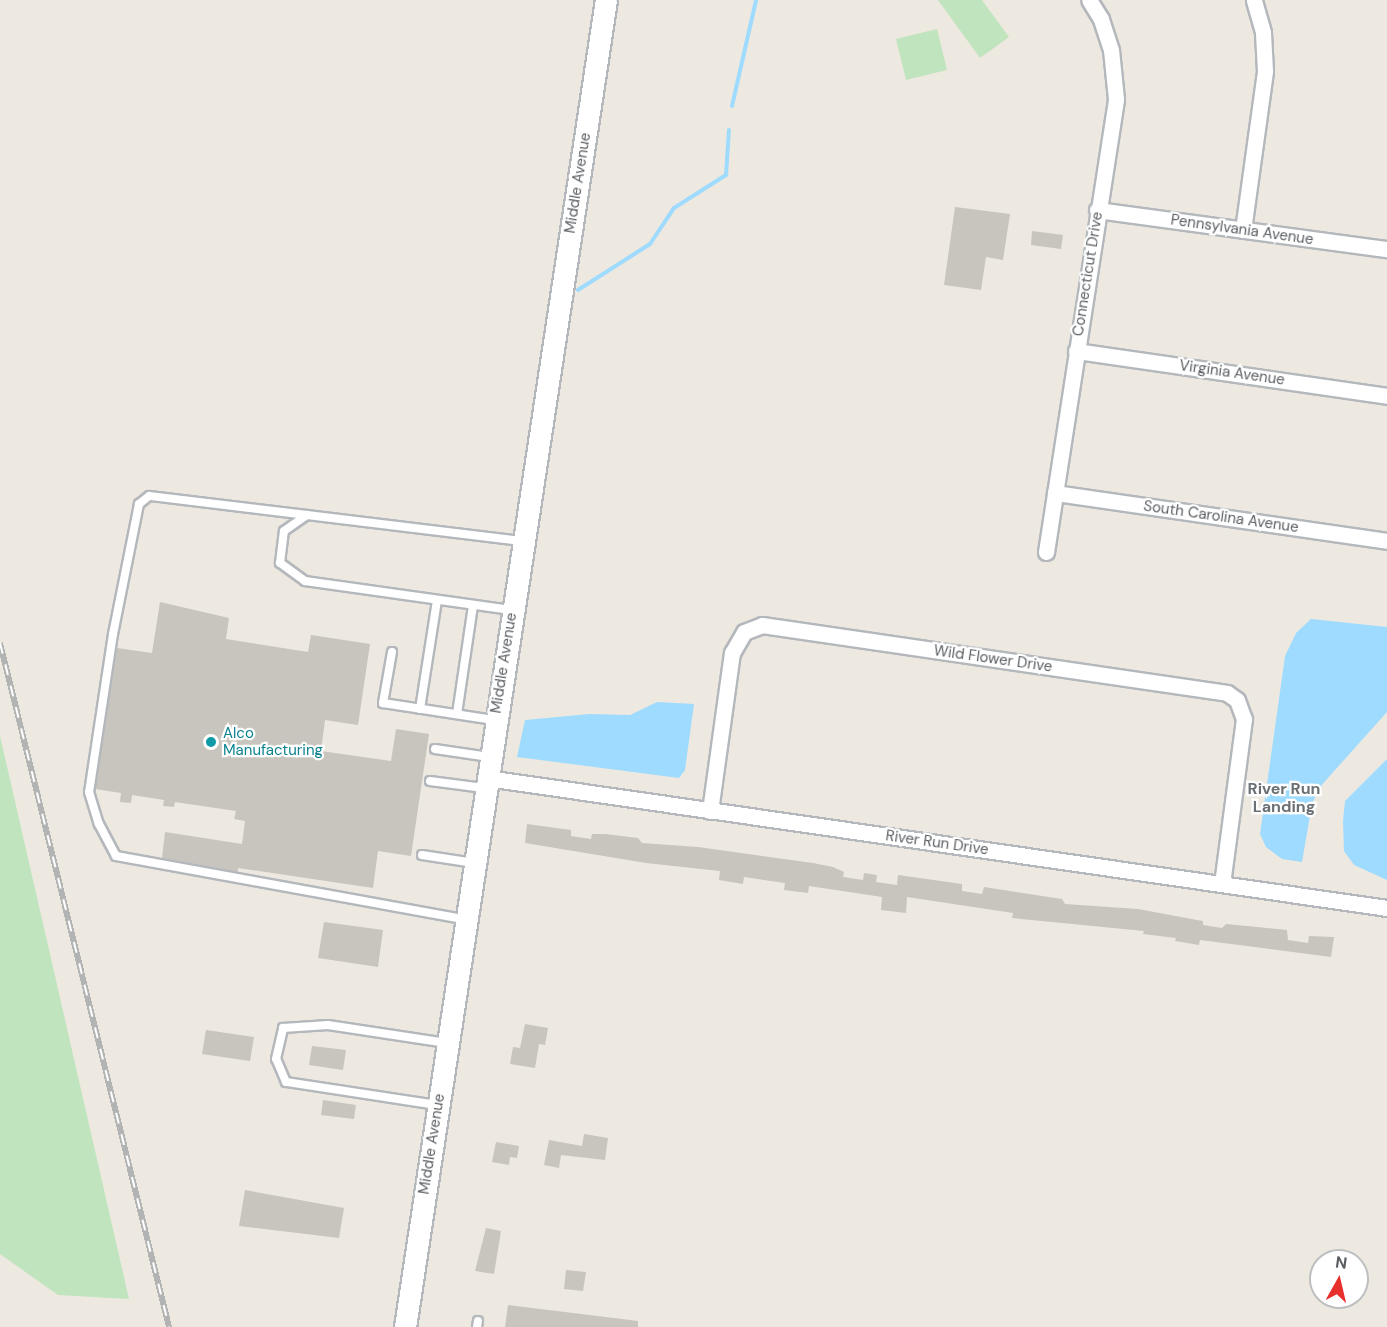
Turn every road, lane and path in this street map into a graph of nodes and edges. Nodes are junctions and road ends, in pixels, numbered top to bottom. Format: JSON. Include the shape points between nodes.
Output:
{"nodes":[{"id":1,"x":606,"y":0,"type":"edge"},
{"id":2,"x":1089,"y":0,"type":"edge"},
{"id":3,"x":1254,"y":0,"type":"edge"},
{"id":4,"x":1097,"y":210,"type":"junction"},
{"id":5,"x":1243,"y":230,"type":"junction"},
{"id":6,"x":1387,"y":249,"type":"edge"},
{"id":7,"x":1076,"y":351,"type":"junction"},
{"id":8,"x":1387,"y":396,"type":"edge"},
{"id":9,"x":1055,"y":493,"type":"junction"},
{"id":10,"x":307,"y":515,"type":"junction"},
{"id":11,"x":523,"y":541,"type":"junction"},
{"id":12,"x":1387,"y":541,"type":"edge"},
{"id":13,"x":1046,"y":552,"type":"dead end"},
{"id":14,"x":437,"y":600,"type":"junction"},
{"id":15,"x":473,"y":605,"type":"junction"},
{"id":16,"x":512,"y":610,"type":"junction"},
{"id":17,"x":392,"y":652,"type":"dead end"},
{"id":18,"x":420,"y":709,"type":"junction"},
{"id":19,"x":457,"y":714,"type":"junction"},
{"id":20,"x":496,"y":720,"type":"junction"},
{"id":21,"x":435,"y":749,"type":"dead end"},
{"id":22,"x":490,"y":757,"type":"junction"},
{"id":23,"x":430,"y":781,"type":"dead end"},
{"id":24,"x":486,"y":783,"type":"junction"},
{"id":25,"x":710,"y":811,"type":"junction"},
{"id":26,"x":422,"y":855,"type":"dead end"},
{"id":27,"x":474,"y":863,"type":"junction"},
{"id":28,"x":1222,"y":884,"type":"junction"},
{"id":29,"x":1387,"y":908,"type":"edge"},
{"id":30,"x":466,"y":919,"type":"junction"},
{"id":31,"x":447,"y":1043,"type":"junction"},
{"id":32,"x":438,"y":1105,"type":"junction"},
{"id":33,"x":405,"y":1327,"type":"edge"}],
"edges":[{"from":1,"to":11,"type":"street","name":"Middle Avenue"},
{"from":2,"to":4,"type":"street","name":"Connecticut Drive","via":[[1104,29],[1116,81]]},
{"from":3,"to":5,"type":"street","via":[[1263,32],[1265,71]]},
{"from":4,"to":5,"type":"street","name":"Pennsylvania Avenue"},
{"from":4,"to":7,"type":"street","name":"Connecticut Drive"},
{"from":5,"to":6,"type":"street","name":"Pennsylvania Avenue"},
{"from":7,"to":8,"type":"street","name":"Virginia Avenue"},
{"from":7,"to":9,"type":"street","name":"Connecticut Drive"},
{"from":9,"to":12,"type":"street","name":"South Carolina Avenue"},
{"from":9,"to":13,"type":"street","name":"Connecticut Drive"},
{"from":10,"to":11,"type":"lane"},
{"from":10,"to":14,"type":"lane","via":[[284,531],[280,563],[305,581]]},
{"from":10,"to":30,"type":"lane","via":[[149,496],[139,504],[113,634],[89,792],[99,824],[116,856]]},
{"from":11,"to":16,"type":"street","name":"Middle Avenue"},
{"from":14,"to":15,"type":"lane"},
{"from":14,"to":18,"type":"lane"},
{"from":15,"to":16,"type":"lane"},
{"from":15,"to":19,"type":"lane"},
{"from":16,"to":20,"type":"street","name":"Middle Avenue"},
{"from":17,"to":18,"type":"lane","via":[[383,703]]},
{"from":18,"to":19,"type":"lane"},
{"from":19,"to":20,"type":"lane"},
{"from":20,"to":22,"type":"street","name":"Middle Avenue"},
{"from":21,"to":22,"type":"lane"},
{"from":22,"to":24,"type":"street","name":"Middle Avenue"},
{"from":23,"to":24,"type":"lane"},
{"from":24,"to":25,"type":"street","name":"River Run Drive"},
{"from":24,"to":27,"type":"street","name":"Middle Avenue"},
{"from":25,"to":28,"type":"street","name":"River Run Drive"},
{"from":25,"to":28,"type":"street","name":"Wild Flower Drive","via":[[735,644],[755,626],[796,630],[1227,693],[1237,700],[1244,719]]},
{"from":26,"to":27,"type":"lane"},
{"from":27,"to":30,"type":"street","name":"Middle Avenue"},
{"from":28,"to":29,"type":"street","name":"River Run Drive"},
{"from":30,"to":31,"type":"street","name":"Middle Avenue"},
{"from":31,"to":32,"type":"street","name":"Middle Avenue"},
{"from":31,"to":32,"type":"lane","via":[[328,1025],[283,1028],[276,1059],[286,1082]]},
{"from":32,"to":33,"type":"street","name":"Middle Avenue"}]}
